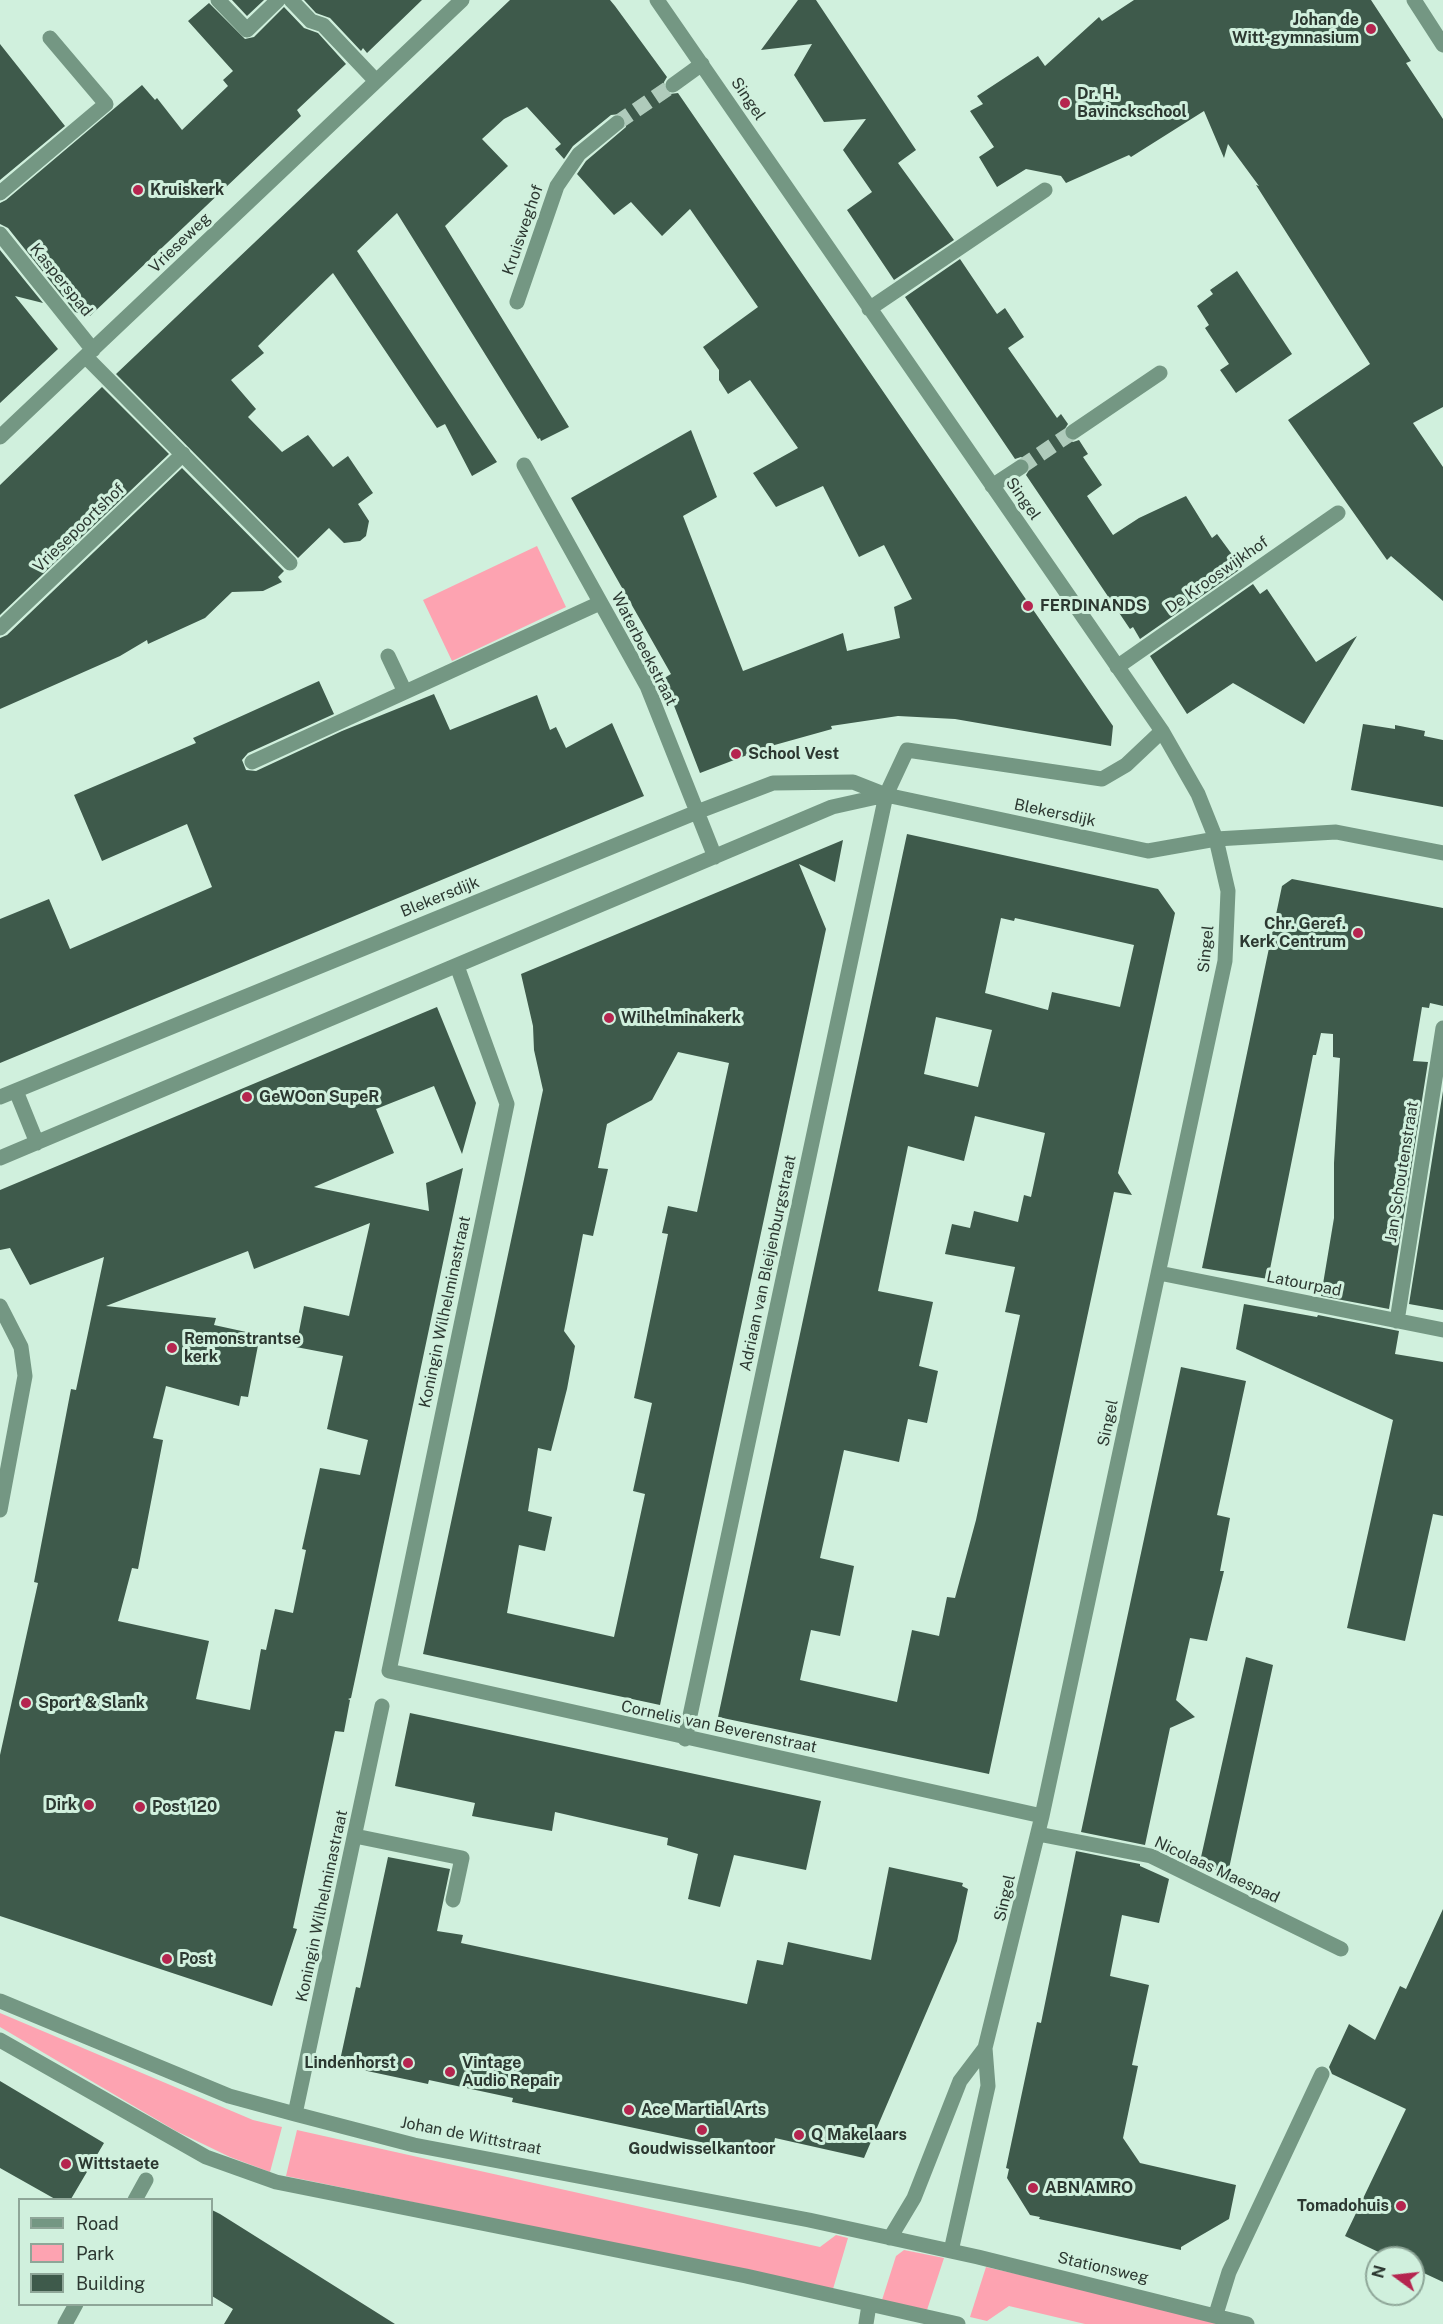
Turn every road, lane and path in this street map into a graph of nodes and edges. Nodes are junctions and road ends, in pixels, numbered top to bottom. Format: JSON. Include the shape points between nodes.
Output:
{"nodes":[{"id":1,"x":218,"y":0,"type":"edge"},
{"id":2,"x":278,"y":0,"type":"edge"},
{"id":3,"x":291,"y":0,"type":"edge"},
{"id":4,"x":462,"y":0,"type":"edge"},
{"id":5,"x":657,"y":0,"type":"edge"},
{"id":6,"x":1414,"y":0,"type":"edge"},
{"id":7,"x":50,"y":38,"type":"dead end"},
{"id":8,"x":1443,"y":45,"type":"edge"},
{"id":9,"x":702,"y":64,"type":"junction"},
{"id":10,"x":376,"y":81,"type":"junction"},
{"id":11,"x":673,"y":85,"type":"tunnel mouth"},
{"id":12,"x":617,"y":123,"type":"tunnel mouth"},
{"id":13,"x":1045,"y":190,"type":"dead end"},
{"id":14,"x":0,"y":193,"type":"edge"},
{"id":15,"x":0,"y":234,"type":"edge"},
{"id":16,"x":517,"y":302,"type":"dead end"},
{"id":17,"x":869,"y":309,"type":"junction"},
{"id":18,"x":90,"y":353,"type":"junction"},
{"id":19,"x":1160,"y":373,"type":"dead end"},
{"id":20,"x":1073,"y":432,"type":"tunnel mouth"},
{"id":21,"x":0,"y":437,"type":"edge"},
{"id":22,"x":183,"y":454,"type":"junction"},
{"id":23,"x":524,"y":465,"type":"dead end"},
{"id":24,"x":1021,"y":467,"type":"tunnel mouth"},
{"id":25,"x":992,"y":486,"type":"junction"},
{"id":26,"x":1338,"y":513,"type":"dead end"},
{"id":27,"x":290,"y":563,"type":"dead end"},
{"id":28,"x":600,"y":603,"type":"junction"},
{"id":29,"x":0,"y":628,"type":"edge"},
{"id":30,"x":388,"y":656,"type":"dead end"},
{"id":31,"x":1118,"y":667,"type":"junction"},
{"id":32,"x":405,"y":692,"type":"junction"},
{"id":33,"x":1162,"y":731,"type":"junction"},
{"id":34,"x":252,"y":762,"type":"dead end"},
{"id":35,"x":886,"y":795,"type":"junction"},
{"id":36,"x":697,"y":812,"type":"junction"},
{"id":37,"x":1216,"y":839,"type":"junction"},
{"id":38,"x":1443,"y":853,"type":"edge"},
{"id":39,"x":715,"y":857,"type":"junction"},
{"id":40,"x":457,"y":966,"type":"junction"},
{"id":41,"x":1443,"y":1028,"type":"edge"},
{"id":42,"x":16,"y":1091,"type":"junction"},
{"id":43,"x":0,"y":1097,"type":"edge"},
{"id":44,"x":37,"y":1143,"type":"junction"},
{"id":45,"x":0,"y":1158,"type":"edge"},
{"id":46,"x":1159,"y":1273,"type":"junction"},
{"id":47,"x":0,"y":1306,"type":"edge"},
{"id":48,"x":1397,"y":1321,"type":"junction"},
{"id":49,"x":1443,"y":1330,"type":"edge"},
{"id":50,"x":0,"y":1510,"type":"edge"},
{"id":51,"x":389,"y":1671,"type":"joint"},
{"id":52,"x":382,"y":1706,"type":"dead end"},
{"id":53,"x":685,"y":1739,"type":"junction"},
{"id":54,"x":1042,"y":1816,"type":"junction"},
{"id":55,"x":1038,"y":1834,"type":"junction"},
{"id":56,"x":355,"y":1836,"type":"junction"},
{"id":57,"x":453,"y":1900,"type":"dead end"},
{"id":58,"x":1341,"y":1949,"type":"dead end"},
{"id":59,"x":0,"y":2001,"type":"edge"},
{"id":60,"x":0,"y":2040,"type":"edge"},
{"id":61,"x":985,"y":2048,"type":"junction"},
{"id":62,"x":1322,"y":2074,"type":"dead end"},
{"id":63,"x":295,"y":2114,"type":"junction"},
{"id":64,"x":146,"y":2180,"type":"dead end"},
{"id":65,"x":136,"y":2198,"type":"edge"},
{"id":66,"x":890,"y":2238,"type":"junction"},
{"id":67,"x":951,"y":2251,"type":"junction"},
{"id":68,"x":869,"y":2305,"type":"junction"},
{"id":69,"x":75,"y":2306,"type":"edge"},
{"id":70,"x":1216,"y":2314,"type":"junction"},
{"id":71,"x":929,"y":2321,"type":"edge"},
{"id":72,"x":65,"y":2324,"type":"edge"},
{"id":73,"x":866,"y":2324,"type":"edge"},
{"id":74,"x":958,"y":2324,"type":"edge"},
{"id":75,"x":1247,"y":2324,"type":"edge"}],
"edges":[{"from":1,"to":2,"type":"street","via":[[247,30]]},
{"from":3,"to":10,"type":"street","via":[[311,21],[323,25]]},
{"from":4,"to":10,"type":"street","name":"Vrieseweg"},
{"from":5,"to":9,"type":"street","name":"Singel"},
{"from":6,"to":8,"type":"street"},
{"from":7,"to":14,"type":"street","via":[[106,104]]},
{"from":9,"to":11,"type":"street"},
{"from":9,"to":17,"type":"street","name":"Singel"},
{"from":10,"to":18,"type":"street","name":"Vrieseweg"},
{"from":12,"to":16,"type":"street","name":"Kruisweghof","via":[[579,154],[557,186]]},
{"from":13,"to":17,"type":"street"},
{"from":15,"to":18,"type":"street","name":"Kasperspad"},
{"from":17,"to":25,"type":"street","name":"Singel"},
{"from":18,"to":21,"type":"street","name":"Vrieseweg"},
{"from":18,"to":22,"type":"street"},
{"from":19,"to":20,"type":"street"},
{"from":22,"to":27,"type":"street"},
{"from":22,"to":29,"type":"street","name":"Vriesepoortshof"},
{"from":23,"to":28,"type":"street","name":"Waterbeekstraat"},
{"from":24,"to":25,"type":"street"},
{"from":25,"to":31,"type":"street","name":"Singel"},
{"from":26,"to":31,"type":"street","name":"De Krooswijkhof"},
{"from":28,"to":32,"type":"street"},
{"from":28,"to":36,"type":"street","name":"Waterbeekstraat","via":[[647,686]]},
{"from":30,"to":32,"type":"street"},
{"from":31,"to":33,"type":"street","name":"Singel"},
{"from":32,"to":34,"type":"street"},
{"from":33,"to":35,"type":"street","via":[[1126,765],[1102,779],[906,750]]},
{"from":33,"to":37,"type":"street","name":"Singel","via":[[1198,794]]},
{"from":35,"to":36,"type":"street","name":"Blekersdijk","via":[[853,782],[773,783]]},
{"from":35,"to":37,"type":"street","name":"Blekersdijk","via":[[1148,851]]},
{"from":35,"to":39,"type":"street","name":"Blekersdijk","via":[[832,807]]},
{"from":35,"to":53,"type":"street","name":"Adriaan van Bleijenburgstraat"},
{"from":36,"to":39,"type":"street","name":"Waterbeekstraat"},
{"from":36,"to":42,"type":"street","name":"Blekersdijk"},
{"from":37,"to":38,"type":"street","name":"Blekersdijk","via":[[1336,832]]},
{"from":37,"to":46,"type":"street","name":"Singel","via":[[1228,891],[1225,961]]},
{"from":39,"to":40,"type":"street","name":"Blekersdijk"},
{"from":40,"to":44,"type":"street","name":"Blekersdijk"},
{"from":40,"to":51,"type":"street","name":"Koningin Wilhelminastraat","via":[[507,1104]]},
{"from":41,"to":48,"type":"street","name":"Jan Schoutenstraat"},
{"from":42,"to":43,"type":"street","name":"Blekersdijk"},
{"from":42,"to":44,"type":"street"},
{"from":44,"to":45,"type":"street","name":"Blekersdijk"},
{"from":46,"to":48,"type":"street","name":"Latourpad"},
{"from":46,"to":54,"type":"street","name":"Singel"},
{"from":47,"to":50,"type":"street","via":[[21,1347],[25,1376]]},
{"from":48,"to":49,"type":"street","name":"Latourpad"},
{"from":51,"to":53,"type":"street","name":"Cornelis van Beverenstraat"},
{"from":52,"to":56,"type":"street","name":"Koningin Wilhelminastraat"},
{"from":53,"to":54,"type":"street","name":"Cornelis van Beverenstraat"},
{"from":54,"to":55,"type":"street","name":"Singel"},
{"from":55,"to":58,"type":"street","name":"Nicolaas Maespad","via":[[1151,1856]]},
{"from":55,"to":61,"type":"street","name":"Singel"},
{"from":56,"to":57,"type":"street","via":[[462,1858]]},
{"from":56,"to":63,"type":"street","name":"Koningin Wilhelminastraat"},
{"from":59,"to":63,"type":"street","name":"Johan de Wittstraat","via":[[229,2096]]},
{"from":60,"to":68,"type":"street","via":[[206,2157],[276,2182],[747,2276]]},
{"from":61,"to":66,"type":"street","name":"Singel","via":[[960,2081],[914,2198]]},
{"from":61,"to":67,"type":"street","name":"Singel","via":[[988,2086]]},
{"from":62,"to":70,"type":"street","via":[[1229,2272]]},
{"from":63,"to":66,"type":"street","name":"Johan de Wittstraat","via":[[414,2145]]},
{"from":64,"to":65,"type":"street"},
{"from":66,"to":67,"type":"street","name":"Johan de Wittstraat"},
{"from":67,"to":70,"type":"street","name":"Stationsweg"},
{"from":68,"to":71,"type":"street"},
{"from":68,"to":73,"type":"street"},
{"from":69,"to":72,"type":"street"},
{"from":70,"to":75,"type":"street","name":"Stationsweg"},
{"from":71,"to":74,"type":"street"}]}
